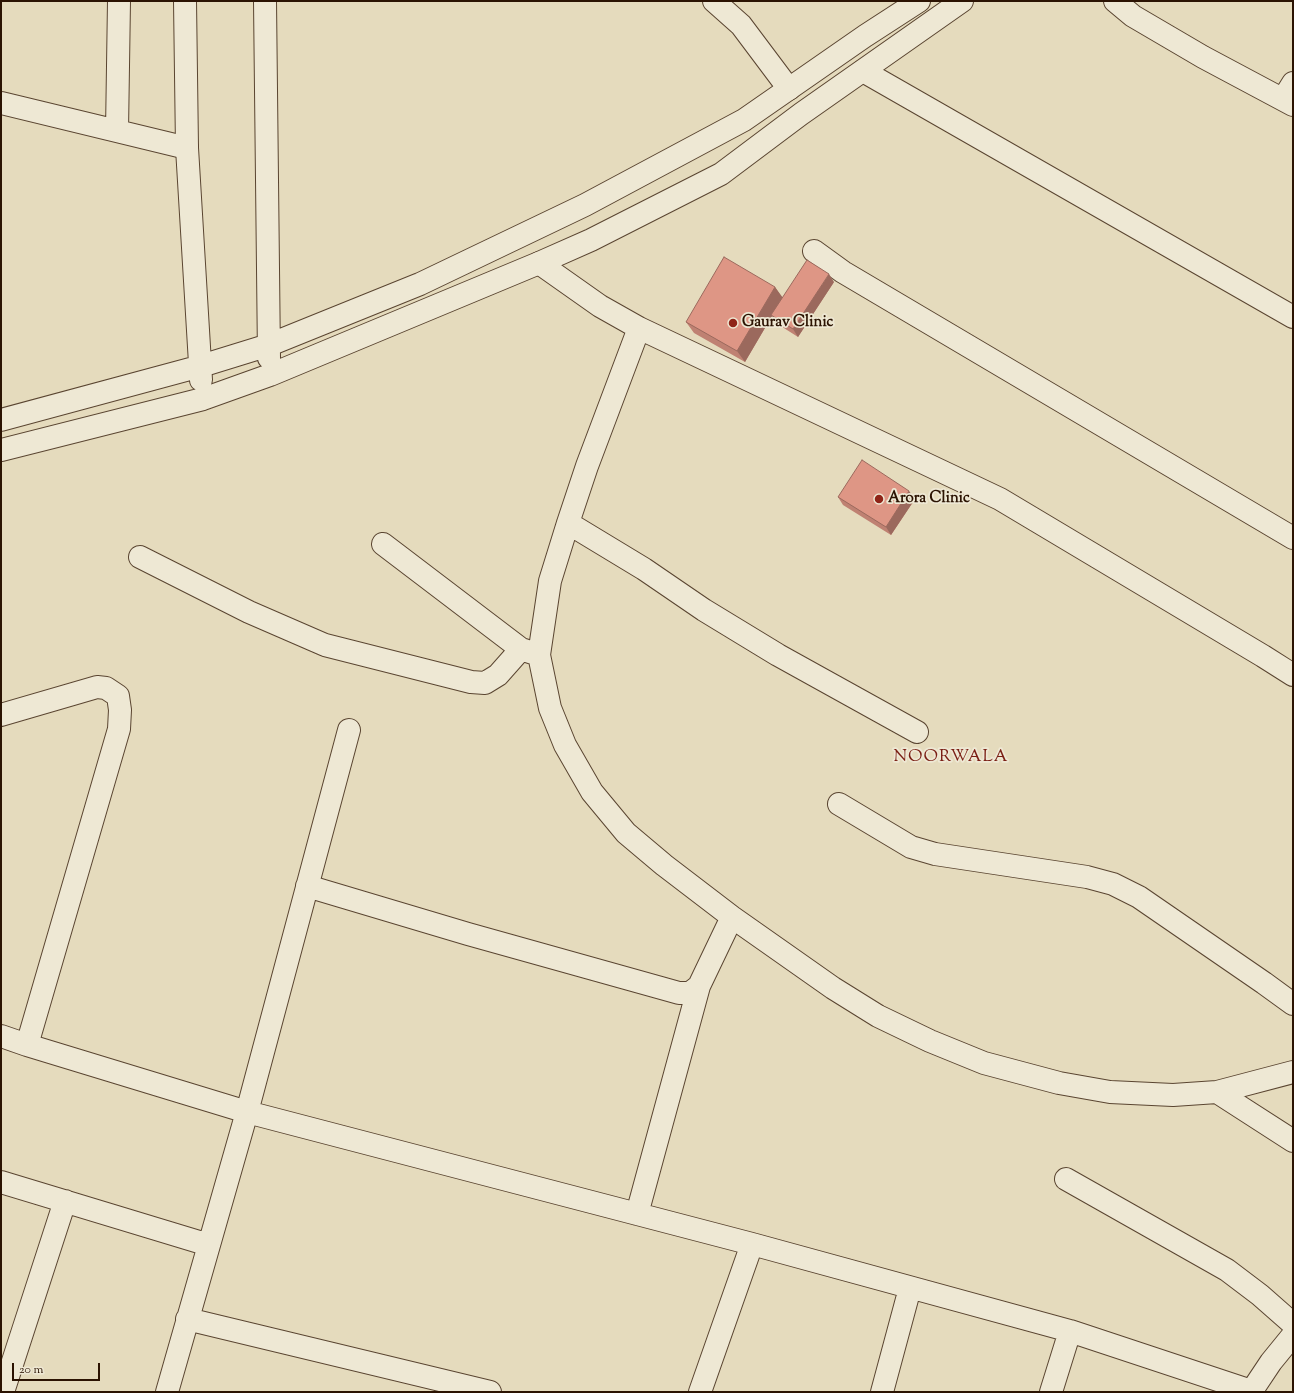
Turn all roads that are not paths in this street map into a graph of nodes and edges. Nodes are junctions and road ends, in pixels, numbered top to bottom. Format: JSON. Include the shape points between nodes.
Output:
{"nodes":[{"id":1,"x":119,"y":1,"type":"edge"},
{"id":2,"x":185,"y":1,"type":"edge"},
{"id":3,"x":265,"y":1,"type":"edge"},
{"id":4,"x":714,"y":1,"type":"edge"},
{"id":5,"x":919,"y":1,"type":"edge"},
{"id":6,"x":962,"y":1,"type":"edge"},
{"id":7,"x":1115,"y":1,"type":"edge"},
{"id":8,"x":863,"y":71,"type":"junction"},
{"id":9,"x":789,"y":89,"type":"junction"},
{"id":10,"x":1290,"y":96,"type":"edge"},
{"id":11,"x":1,"y":103,"type":"edge"},
{"id":12,"x":117,"y":132,"type":"junction"},
{"id":13,"x":187,"y":148,"type":"junction"},
{"id":14,"x":814,"y":251,"type":"dead end"},
{"id":15,"x":540,"y":263,"type":"junction"},
{"id":16,"x":1293,"y":317,"type":"edge"},
{"id":17,"x":639,"y":328,"type":"junction"},
{"id":18,"x":269,"y":345,"type":"junction"},
{"id":19,"x":201,"y":366,"type":"junction"},
{"id":20,"x":270,"y":375,"type":"junction"},
{"id":21,"x":202,"y":399,"type":"junction"},
{"id":22,"x":1,"y":420,"type":"edge"},
{"id":23,"x":1,"y":450,"type":"edge"},
{"id":24,"x":568,"y":523,"type":"junction"},
{"id":25,"x":1293,"y":538,"type":"edge"},
{"id":26,"x":382,"y":544,"type":"dead end"},
{"id":27,"x":140,"y":557,"type":"dead end"},
{"id":28,"x":530,"y":652,"type":"junction"},
{"id":29,"x":1293,"y":676,"type":"edge"},
{"id":30,"x":1,"y":714,"type":"edge"},
{"id":31,"x":349,"y":730,"type":"dead end"},
{"id":32,"x":917,"y":732,"type":"dead end"},
{"id":33,"x":840,"y":804,"type":"dead end"},
{"id":34,"x":307,"y":886,"type":"junction"},
{"id":35,"x":732,"y":917,"type":"junction"},
{"id":36,"x":699,"y":986,"type":"junction"},
{"id":37,"x":1293,"y":1004,"type":"edge"},
{"id":38,"x":1,"y":1036,"type":"edge"},
{"id":39,"x":27,"y":1045,"type":"junction"},
{"id":40,"x":1293,"y":1072,"type":"edge"},
{"id":41,"x":1217,"y":1092,"type":"junction"},
{"id":42,"x":247,"y":1112,"type":"junction"},
{"id":43,"x":1293,"y":1141,"type":"edge"},
{"id":44,"x":1066,"y":1179,"type":"dead end"},
{"id":45,"x":1,"y":1182,"type":"edge"},
{"id":46,"x":65,"y":1201,"type":"junction"},
{"id":47,"x":637,"y":1214,"type":"junction"},
{"id":48,"x":752,"y":1244,"type":"junction"},
{"id":49,"x":209,"y":1245,"type":"junction"},
{"id":50,"x":910,"y":1288,"type":"junction"},
{"id":51,"x":187,"y":1319,"type":"junction"},
{"id":52,"x":1293,"y":1324,"type":"edge"},
{"id":53,"x":1070,"y":1331,"type":"junction"},
{"id":54,"x":1293,"y":1335,"type":"edge"},
{"id":55,"x":8,"y":1359,"type":"edge"},
{"id":56,"x":1251,"y":1391,"type":"edge"},
{"id":57,"x":3,"y":1392,"type":"edge"},
{"id":58,"x":167,"y":1392,"type":"edge"},
{"id":59,"x":490,"y":1392,"type":"edge"},
{"id":60,"x":700,"y":1392,"type":"edge"},
{"id":61,"x":882,"y":1392,"type":"edge"},
{"id":62,"x":1051,"y":1392,"type":"edge"}],
"edges":[{"from":1,"to":12,"type":"street"},
{"from":2,"to":13,"type":"street"},
{"from":3,"to":18,"type":"street"},
{"from":4,"to":9,"type":"street","via":[[741,25]]},
{"from":5,"to":9,"type":"street"},
{"from":6,"to":8,"type":"street"},
{"from":7,"to":10,"type":"street","via":[[1133,16],[1197,53]]},
{"from":8,"to":15,"type":"street","via":[[721,174]]},
{"from":8,"to":16,"type":"street"},
{"from":9,"to":18,"type":"street","via":[[744,120],[585,205],[420,284]]},
{"from":11,"to":12,"type":"street"},
{"from":12,"to":13,"type":"street"},
{"from":13,"to":19,"type":"street"},
{"from":14,"to":25,"type":"street","via":[[843,272]]},
{"from":15,"to":17,"type":"street","via":[[595,302]]},
{"from":15,"to":20,"type":"street"},
{"from":17,"to":24,"type":"street"},
{"from":17,"to":29,"type":"street","via":[[1000,499]]},
{"from":18,"to":19,"type":"street"},
{"from":18,"to":20,"type":"street"},
{"from":19,"to":21,"type":"street"},
{"from":19,"to":22,"type":"street"},
{"from":20,"to":21,"type":"street"},
{"from":21,"to":23,"type":"street"},
{"from":24,"to":28,"type":"street"},
{"from":24,"to":32,"type":"street","via":[[778,655]]},
{"from":26,"to":28,"type":"street"},
{"from":27,"to":28,"type":"street","via":[[249,612],[325,645],[472,682],[486,683]]},
{"from":28,"to":35,"type":"street","via":[[565,744],[592,792],[626,833]]},
{"from":30,"to":39,"type":"street","via":[[97,687],[106,688],[118,696],[120,710],[119,729]]},
{"from":31,"to":34,"type":"street"},
{"from":33,"to":37,"type":"street","via":[[911,847],[935,854],[1087,877],[1113,884],[1139,897]]},
{"from":34,"to":36,"type":"street","via":[[679,993],[690,993]]},
{"from":34,"to":42,"type":"street"},
{"from":35,"to":36,"type":"street"},
{"from":35,"to":41,"type":"street","via":[[833,988],[878,1016],[984,1063],[1059,1083],[1110,1092],[1173,1095]]},
{"from":36,"to":47,"type":"street"},
{"from":38,"to":39,"type":"street"},
{"from":39,"to":42,"type":"street"},
{"from":40,"to":41,"type":"street"},
{"from":41,"to":43,"type":"street"},
{"from":42,"to":47,"type":"street"},
{"from":42,"to":49,"type":"street"},
{"from":44,"to":52,"type":"street","via":[[1227,1270]]},
{"from":45,"to":46,"type":"street"},
{"from":46,"to":49,"type":"street"},
{"from":46,"to":55,"type":"street"},
{"from":47,"to":48,"type":"street"},
{"from":48,"to":50,"type":"street"},
{"from":48,"to":60,"type":"street"},
{"from":49,"to":51,"type":"street"},
{"from":50,"to":53,"type":"street"},
{"from":50,"to":61,"type":"street"},
{"from":51,"to":58,"type":"street"},
{"from":51,"to":59,"type":"street"},
{"from":53,"to":56,"type":"street"},
{"from":53,"to":62,"type":"street"},
{"from":54,"to":56,"type":"street"},
{"from":55,"to":57,"type":"street"}]}
